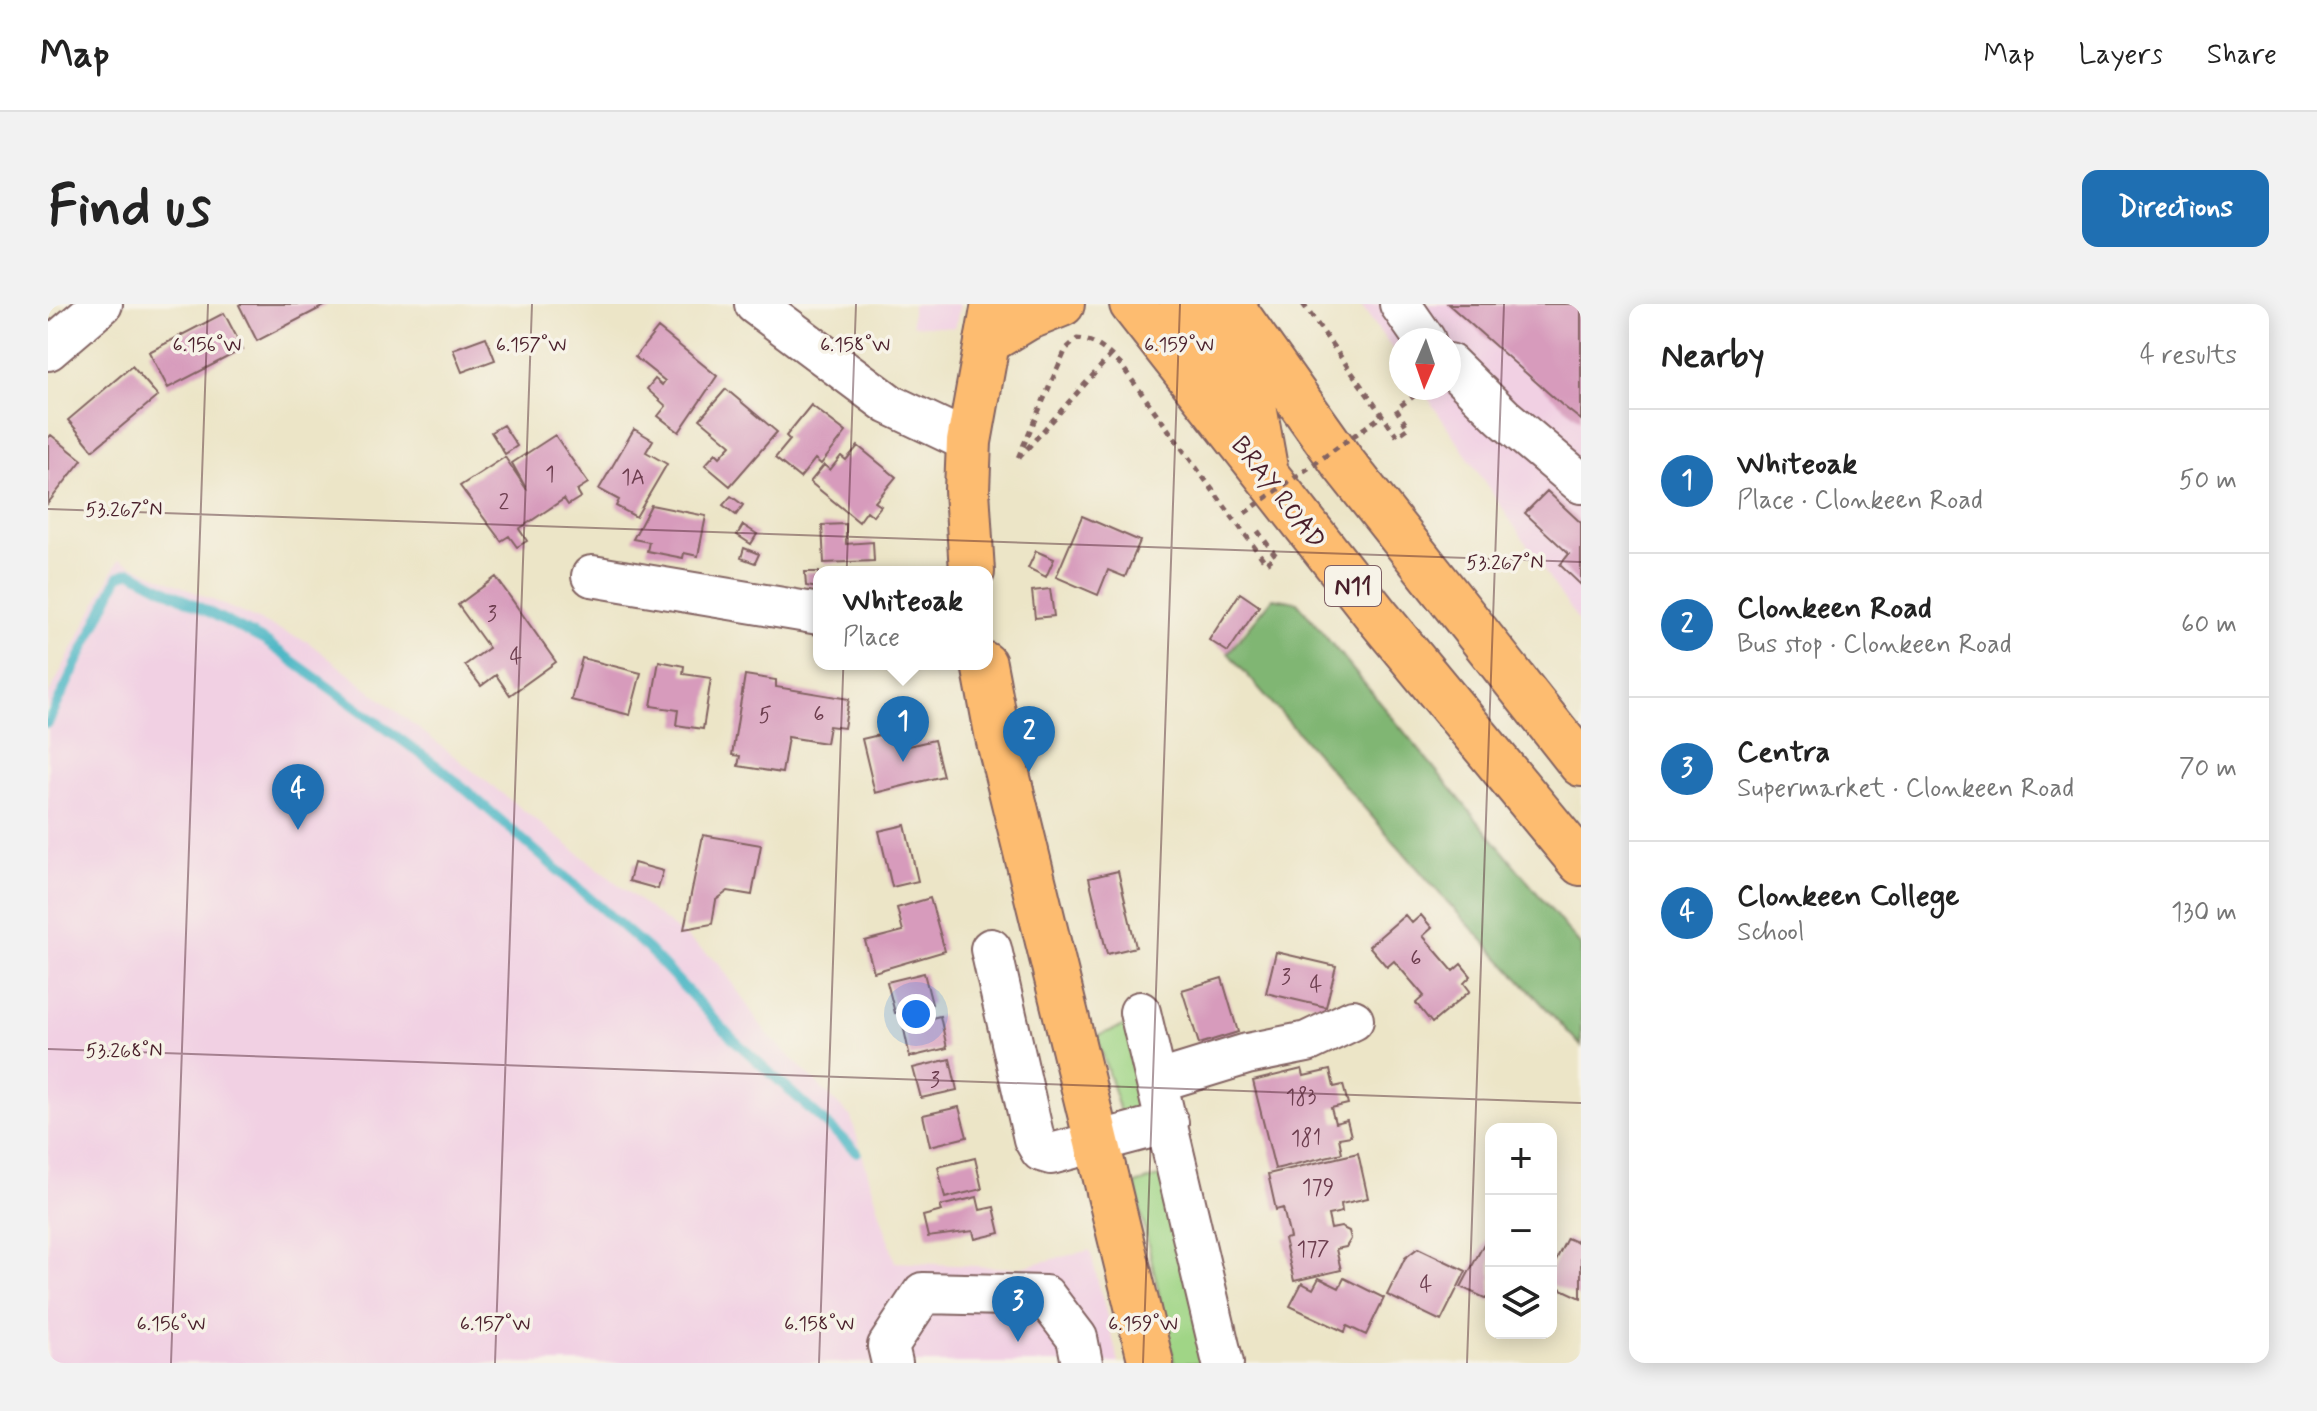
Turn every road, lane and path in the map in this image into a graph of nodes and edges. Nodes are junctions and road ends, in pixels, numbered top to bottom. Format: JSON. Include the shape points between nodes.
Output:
{"nodes":[{"id":1,"x":102,"y":304,"type":"edge"},
{"id":2,"x":755,"y":304,"type":"edge"},
{"id":3,"x":1062,"y":304,"type":"edge"},
{"id":4,"x":1182,"y":304,"type":"edge"},
{"id":5,"x":1230,"y":304,"type":"edge"},
{"id":6,"x":1303,"y":304,"type":"edge"},
{"id":7,"x":1400,"y":304,"type":"edge"},
{"id":8,"x":1124,"y":307,"type":"edge"},
{"id":9,"x":990,"y":323,"type":"edge"},
{"id":10,"x":1417,"y":328,"type":"edge"},
{"id":11,"x":48,"y":350,"type":"edge"},
{"id":12,"x":1111,"y":355,"type":"junction"},
{"id":13,"x":1461,"y":376,"type":"edge"},
{"id":14,"x":1408,"y":400,"type":"edge"},
{"id":15,"x":1383,"y":415,"type":"junction"},
{"id":16,"x":969,"y":442,"type":"junction"},
{"id":17,"x":1266,"y":474,"type":"junction"},
{"id":18,"x":1581,"y":483,"type":"edge"},
{"id":19,"x":972,"y":566,"type":"edge"},
{"id":20,"x":592,"y":576,"type":"dead end"},
{"id":21,"x":813,"y":613,"type":"edge"},
{"id":22,"x":985,"y":670,"type":"edge"},
{"id":23,"x":1581,"y":764,"type":"edge"},
{"id":24,"x":1581,"y":863,"type":"edge"},
{"id":25,"x":991,"y":949,"type":"dead end"},
{"id":26,"x":1140,"y":1012,"type":"dead end"},
{"id":27,"x":1353,"y":1020,"type":"dead end"},
{"id":28,"x":1159,"y":1081,"type":"junction"},
{"id":29,"x":1168,"y":1123,"type":"junction"},
{"id":30,"x":1096,"y":1144,"type":"junction"},
{"id":31,"x":892,"y":1363,"type":"edge"},
{"id":32,"x":1082,"y":1363,"type":"edge"},
{"id":33,"x":1151,"y":1363,"type":"edge"},
{"id":34,"x":1223,"y":1363,"type":"edge"}],
"edges":[{"from":1,"to":11,"type":"street"},
{"from":2,"to":16,"type":"street","via":[[889,404]]},
{"from":3,"to":9,"type":"main road","via":[[1027,318]]},
{"from":4,"to":17,"type":"main road","number":"N11","via":[[1254,406]]},
{"from":5,"to":23,"type":"main road","number":"N11","via":[[1343,463]]},
{"from":6,"to":15,"type":"path"},
{"from":7,"to":10,"type":"street"},
{"from":8,"to":17,"type":"main road","name":"BRAY ROAD","number":"N11"},
{"from":9,"to":16,"type":"main road"},
{"from":12,"to":12,"type":"path","via":[[1087,339],[1077,339],[1066,349],[1017,460]]},
{"from":12,"to":15,"type":"path","bridge":true,"via":[[1266,563],[1276,556],[1245,513]]},
{"from":13,"to":18,"type":"street"},
{"from":14,"to":15,"type":"path","via":[[1396,409],[1408,428],[1397,436]]},
{"from":16,"to":19,"type":"main road"},
{"from":17,"to":24,"type":"main road","name":"BRAY ROAD","number":"N11"},
{"from":20,"to":21,"type":"street"},
{"from":22,"to":30,"type":"main road"},
{"from":25,"to":30,"type":"street","via":[[1034,1139],[1041,1151],[1051,1154]]},
{"from":26,"to":28,"type":"street"},
{"from":27,"to":28,"type":"street","via":[[1307,1042]]},
{"from":28,"to":29,"type":"street"},
{"from":29,"to":30,"type":"street"},
{"from":29,"to":34,"type":"street"},
{"from":30,"to":33,"type":"main road"},
{"from":31,"to":32,"type":"street","via":[[888,1346],[923,1293],[1045,1296],[1077,1338]]}]}
